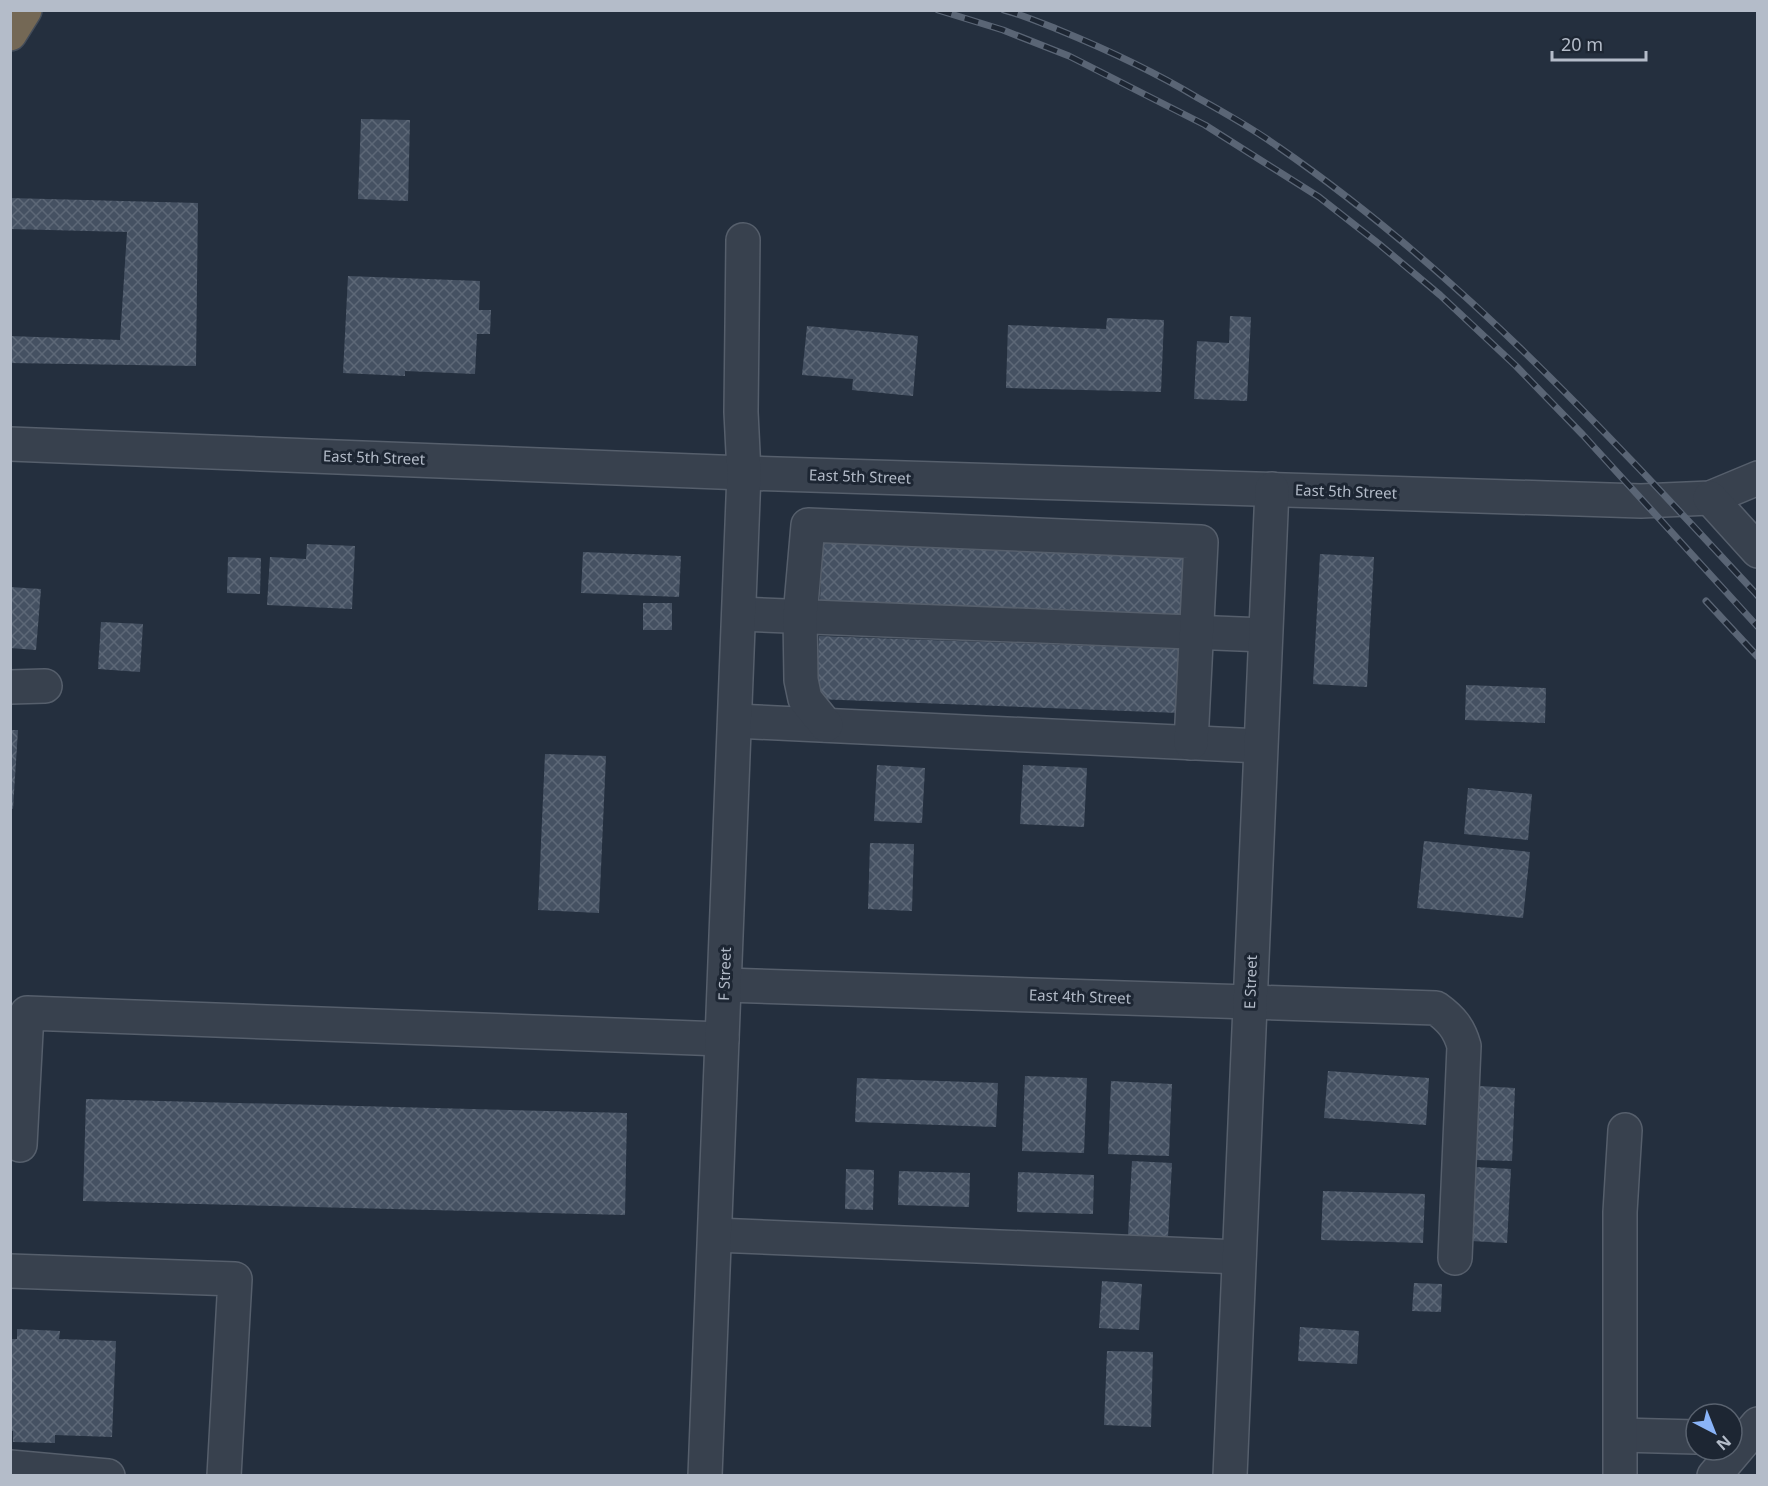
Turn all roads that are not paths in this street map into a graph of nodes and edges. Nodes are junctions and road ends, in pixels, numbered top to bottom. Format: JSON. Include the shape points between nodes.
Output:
{"nodes":[{"id":1,"x":25,"y":10,"type":"edge"},
{"id":2,"x":10,"y":34,"type":"edge"},
{"id":3,"x":743,"y":240,"type":"dead end"},
{"id":4,"x":10,"y":444,"type":"edge"},
{"id":5,"x":744,"y":473,"type":"junction"},
{"id":6,"x":1758,"y":478,"type":"edge"},
{"id":7,"x":1272,"y":489,"type":"junction"},
{"id":8,"x":1710,"y":498,"type":"junction"},
{"id":9,"x":1758,"y":551,"type":"edge"},
{"id":10,"x":739,"y":614,"type":"junction"},
{"id":11,"x":800,"y":616,"type":"junction"},
{"id":12,"x":1196,"y":632,"type":"junction"},
{"id":13,"x":1265,"y":635,"type":"junction"},
{"id":14,"x":45,"y":686,"type":"dead end"},
{"id":15,"x":10,"y":687,"type":"edge"},
{"id":16,"x":735,"y":721,"type":"junction"},
{"id":17,"x":826,"y":725,"type":"junction"},
{"id":18,"x":1191,"y":743,"type":"junction"},
{"id":19,"x":1260,"y":746,"type":"junction"},
{"id":20,"x":725,"y":985,"type":"junction"},
{"id":21,"x":1250,"y":1002,"type":"junction"},
{"id":22,"x":722,"y":1039,"type":"junction"},
{"id":23,"x":1625,"y":1130,"type":"dead end"},
{"id":24,"x":21,"y":1145,"type":"dead end"},
{"id":25,"x":715,"y":1235,"type":"junction"},
{"id":26,"x":1239,"y":1257,"type":"junction"},
{"id":27,"x":1455,"y":1258,"type":"dead end"},
{"id":28,"x":10,"y":1271,"type":"edge"},
{"id":29,"x":1621,"y":1435,"type":"junction"},
{"id":30,"x":1749,"y":1435,"type":"edge"},
{"id":31,"x":1684,"y":1437,"type":"edge"},
{"id":32,"x":10,"y":1467,"type":"edge"},
{"id":33,"x":108,"y":1476,"type":"edge"},
{"id":34,"x":224,"y":1476,"type":"edge"},
{"id":35,"x":705,"y":1476,"type":"edge"},
{"id":36,"x":1230,"y":1476,"type":"edge"},
{"id":37,"x":1620,"y":1476,"type":"edge"},
{"id":38,"x":1714,"y":1476,"type":"edge"}],
"edges":[{"from":1,"to":2,"type":"highway"},
{"from":3,"to":5,"type":"street","name":"F Street"},
{"from":4,"to":5,"type":"street","name":"East 5th Street"},
{"from":5,"to":7,"type":"street","name":"East 5th Street"},
{"from":5,"to":10,"type":"street","name":"F Street"},
{"from":6,"to":8,"type":"street"},
{"from":7,"to":8,"type":"street","name":"East 5th Street","via":[[1641,501]]},
{"from":7,"to":13,"type":"street","name":"E Street"},
{"from":8,"to":9,"type":"street"},
{"from":10,"to":11,"type":"street"},
{"from":10,"to":16,"type":"street","name":"F Street"},
{"from":11,"to":12,"type":"street"},
{"from":11,"to":12,"type":"street","via":[[808,525],[820,525],[1201,542]]},
{"from":11,"to":17,"type":"street","via":[[804,699]]},
{"from":12,"to":13,"type":"street"},
{"from":12,"to":18,"type":"street"},
{"from":13,"to":19,"type":"street","name":"E Street"},
{"from":14,"to":15,"type":"street"},
{"from":16,"to":17,"type":"street"},
{"from":16,"to":20,"type":"street","name":"F Street"},
{"from":17,"to":18,"type":"street"},
{"from":18,"to":19,"type":"street"},
{"from":19,"to":21,"type":"street","name":"E Street"},
{"from":20,"to":21,"type":"street","name":"East 4th Street"},
{"from":20,"to":22,"type":"street","name":"F Street"},
{"from":21,"to":26,"type":"street","name":"E Street"},
{"from":21,"to":27,"type":"street","name":"East 4th Street","via":[[1436,1008],[1450,1018],[1460,1031],[1464,1046]]},
{"from":22,"to":24,"type":"street","via":[[27,1012]]},
{"from":22,"to":25,"type":"street","name":"F Street"},
{"from":23,"to":29,"type":"street","via":[[1620,1212]]},
{"from":25,"to":26,"type":"street"},
{"from":25,"to":35,"type":"street","name":"F Street"},
{"from":26,"to":36,"type":"street","name":"E Street"},
{"from":28,"to":34,"type":"street","via":[[235,1279]]},
{"from":29,"to":31,"type":"street"},
{"from":29,"to":37,"type":"street"},
{"from":30,"to":38,"type":"street"},
{"from":32,"to":33,"type":"street"}]}
